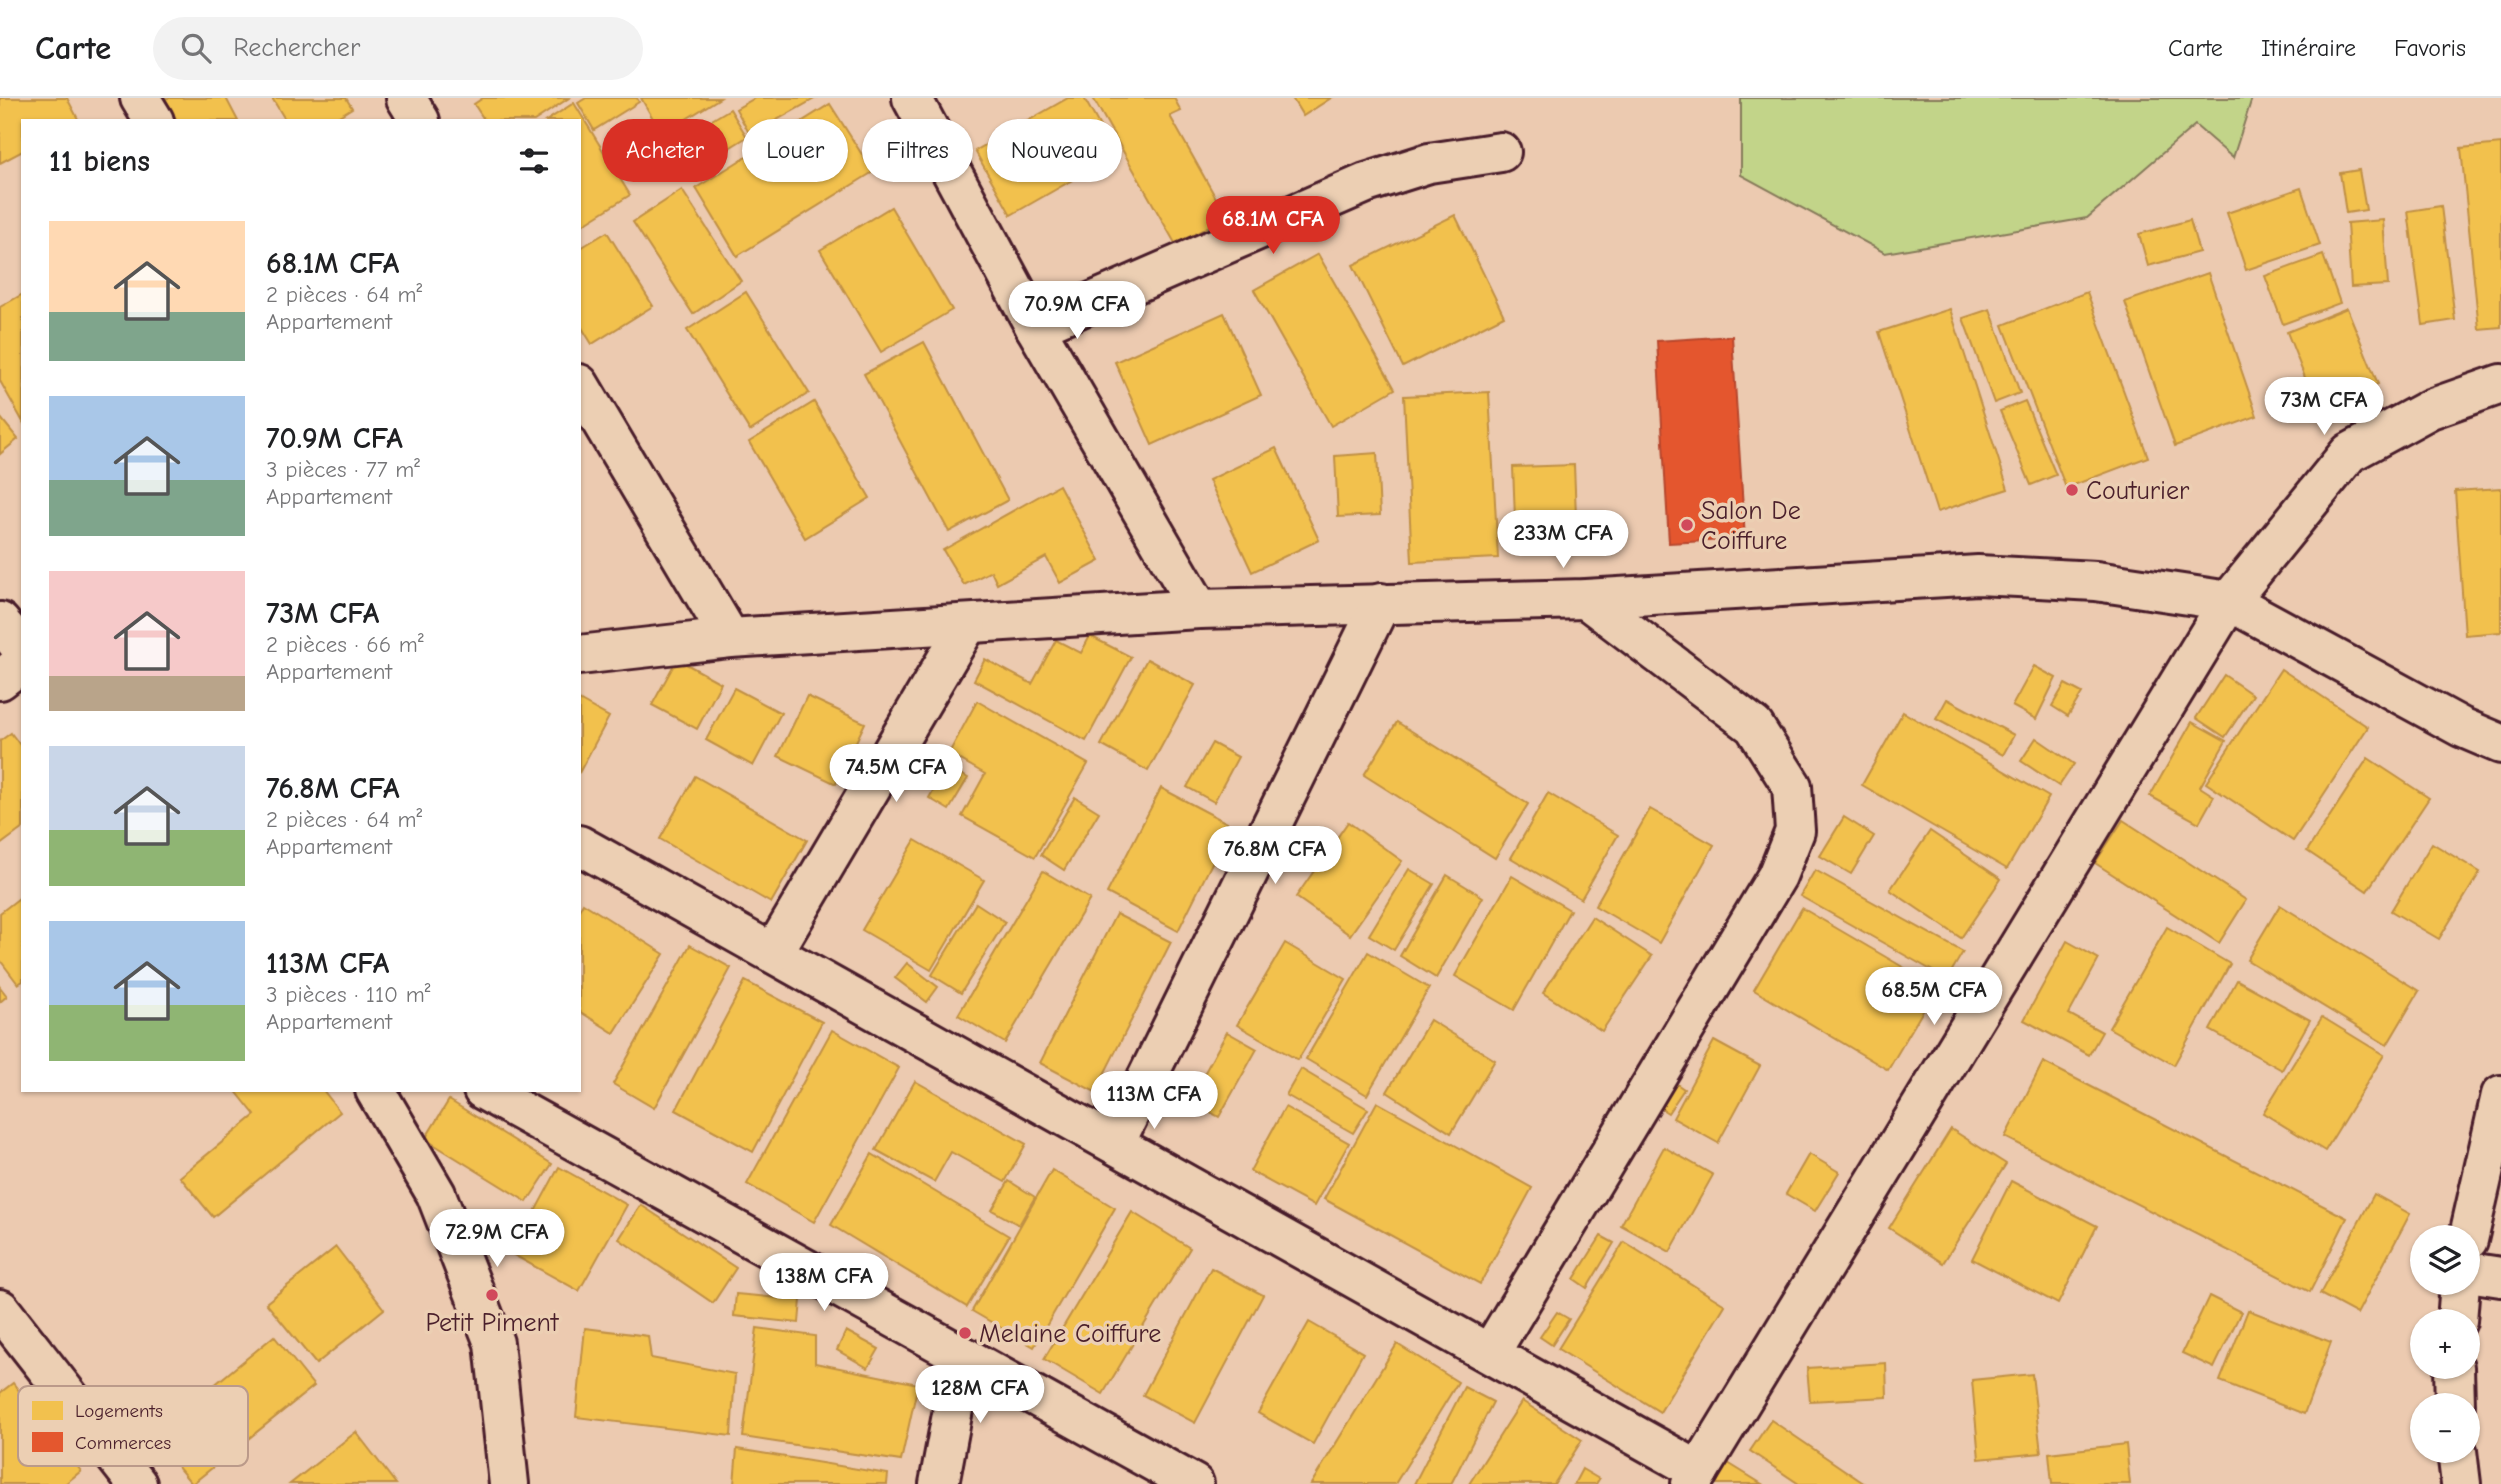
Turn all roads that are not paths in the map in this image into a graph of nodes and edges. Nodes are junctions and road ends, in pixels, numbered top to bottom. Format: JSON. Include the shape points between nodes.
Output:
{"nodes":[{"id":1,"x":140,"y":98,"type":"edge"},
{"id":2,"x":406,"y":98,"type":"edge"},
{"id":3,"x":912,"y":98,"type":"edge"},
{"id":4,"x":152,"y":119,"type":"edge"},
{"id":5,"x":419,"y":119,"type":"edge"},
{"id":6,"x":1501,"y":152,"type":"dead end"},
{"id":7,"x":1035,"y":327,"type":"junction"},
{"id":8,"x":2501,"y":384,"type":"edge"},
{"id":9,"x":581,"y":387,"type":"edge"},
{"id":10,"x":1586,"y":599,"type":"junction"},
{"id":11,"x":2229,"y":601,"type":"junction"},
{"id":12,"x":1381,"y":603,"type":"junction"},
{"id":13,"x":1199,"y":609,"type":"junction"},
{"id":14,"x":0,"y":622,"type":"edge"},
{"id":15,"x":967,"y":625,"type":"junction"},
{"id":16,"x":730,"y":638,"type":"junction"},
{"id":17,"x":21,"y":648,"type":"edge"},
{"id":18,"x":581,"y":655,"type":"edge"},
{"id":19,"x":21,"y":664,"type":"edge"},
{"id":20,"x":0,"y":680,"type":"edge"},
{"id":21,"x":2501,"y":744,"type":"edge"},
{"id":22,"x":581,"y":846,"type":"edge"},
{"id":23,"x":773,"y":953,"type":"junction"},
{"id":24,"x":376,"y":1092,"type":"edge"},
{"id":25,"x":487,"y":1092,"type":"edge"},
{"id":26,"x":2501,"y":1095,"type":"edge"},
{"id":27,"x":1115,"y":1143,"type":"junction"},
{"id":28,"x":2471,"y":1225,"type":"edge"},
{"id":29,"x":2480,"y":1274,"type":"edge"},
{"id":30,"x":2501,"y":1277,"type":"edge"},
{"id":31,"x":0,"y":1309,"type":"edge"},
{"id":32,"x":1490,"y":1353,"type":"junction"},
{"id":33,"x":963,"y":1356,"type":"junction"},
{"id":34,"x":60,"y":1386,"type":"edge"},
{"id":35,"x":2458,"y":1463,"type":"edge"},
{"id":36,"x":123,"y":1466,"type":"edge"},
{"id":37,"x":1695,"y":1477,"type":"edge"},
{"id":38,"x":137,"y":1484,"type":"edge"},
{"id":39,"x":509,"y":1484,"type":"edge"},
{"id":40,"x":939,"y":1484,"type":"edge"},
{"id":41,"x":1195,"y":1484,"type":"edge"},
{"id":42,"x":2461,"y":1484,"type":"edge"}],
"edges":[{"from":1,"to":4,"type":"street"},
{"from":2,"to":5,"type":"street"},
{"from":3,"to":7,"type":"street"},
{"from":6,"to":7,"type":"street","via":[[1429,163],[1366,183]]},
{"from":7,"to":13,"type":"street"},
{"from":8,"to":11,"type":"street","via":[[2430,409],[2349,453]]},
{"from":9,"to":16,"type":"street"},
{"from":10,"to":11,"type":"street","via":[[1979,575],[2095,580]]},
{"from":10,"to":12,"type":"street"},
{"from":10,"to":32,"type":"street","via":[[1754,726],[1792,786],[1795,831],[1777,876]]},
{"from":11,"to":21,"type":"street","via":[[2461,727]]},
{"from":11,"to":37,"type":"street"},
{"from":12,"to":13,"type":"street"},
{"from":12,"to":27,"type":"street"},
{"from":13,"to":15,"type":"street"},
{"from":14,"to":17,"type":"street"},
{"from":15,"to":16,"type":"street"},
{"from":15,"to":23,"type":"street"},
{"from":16,"to":18,"type":"street"},
{"from":19,"to":20,"type":"street"},
{"from":22,"to":23,"type":"street"},
{"from":23,"to":27,"type":"street"},
{"from":24,"to":39,"type":"street","via":[[436,1194],[494,1343]]},
{"from":25,"to":33,"type":"street"},
{"from":26,"to":28,"type":"street"},
{"from":27,"to":32,"type":"street"},
{"from":29,"to":30,"type":"street"},
{"from":31,"to":34,"type":"street"},
{"from":32,"to":37,"type":"street"},
{"from":33,"to":40,"type":"street"},
{"from":33,"to":41,"type":"street"},
{"from":35,"to":42,"type":"street"},
{"from":36,"to":38,"type":"street"}]}
